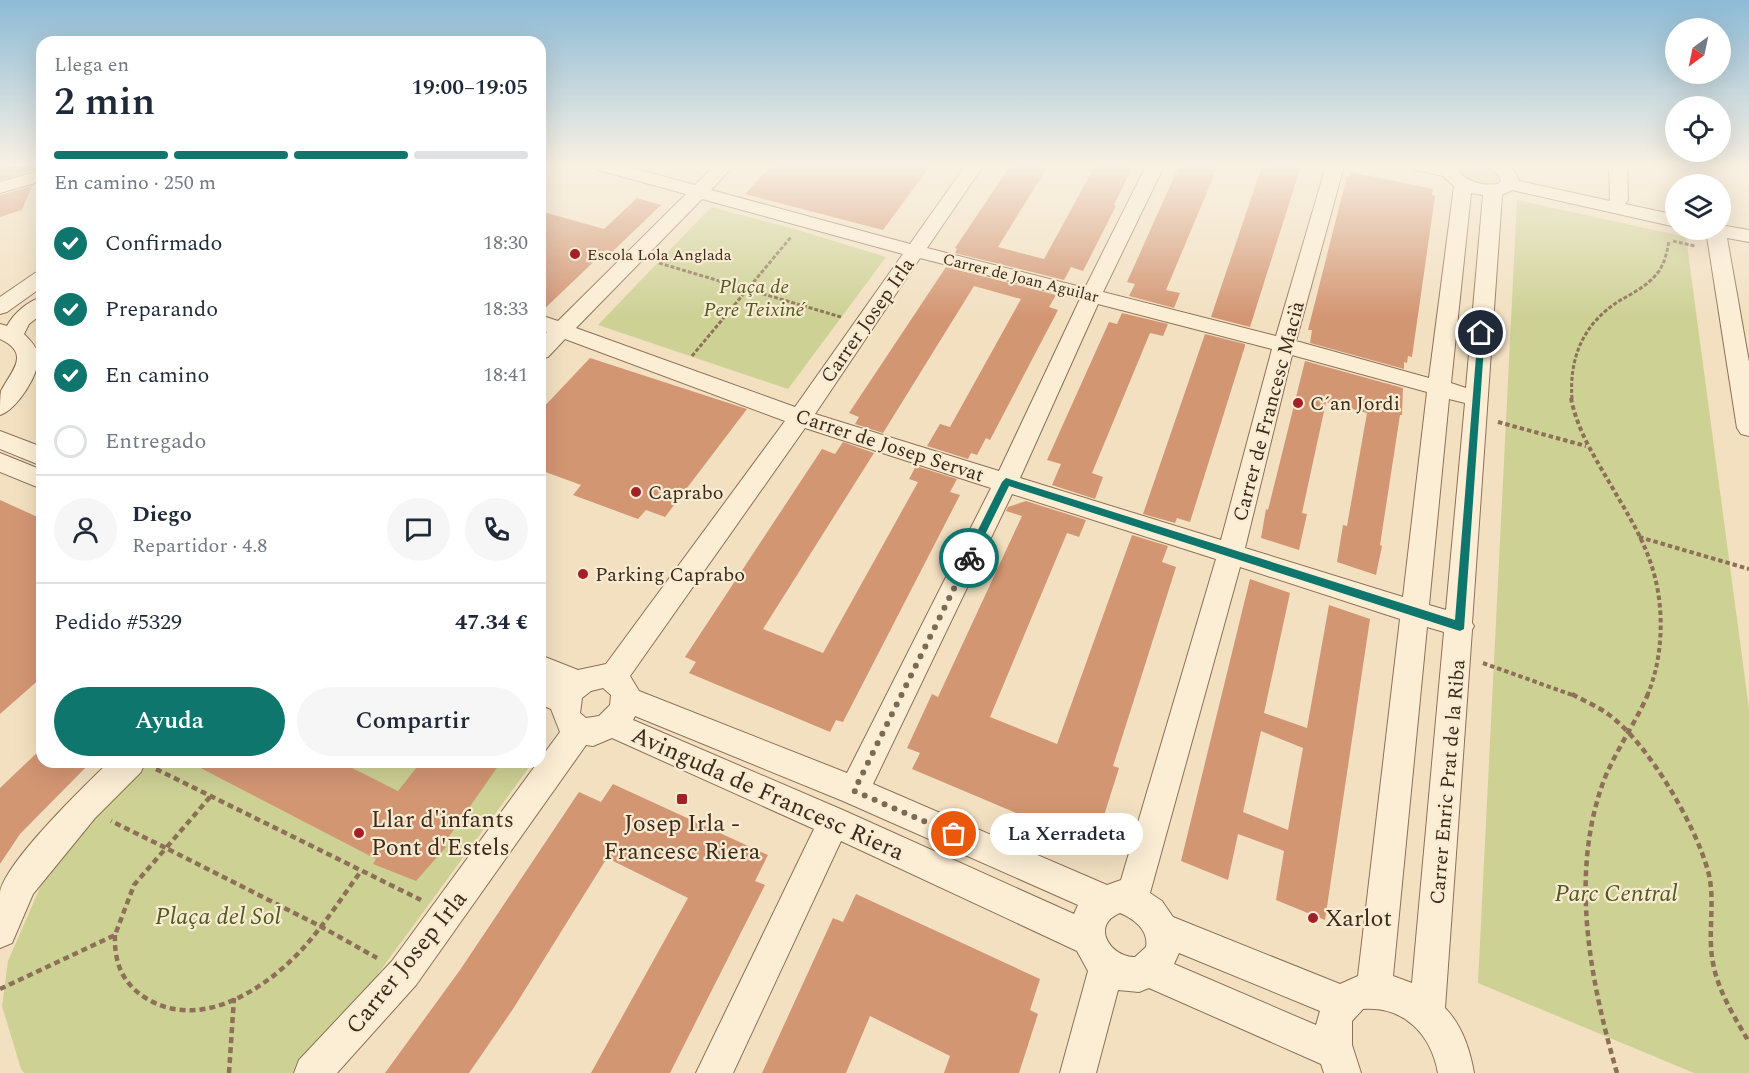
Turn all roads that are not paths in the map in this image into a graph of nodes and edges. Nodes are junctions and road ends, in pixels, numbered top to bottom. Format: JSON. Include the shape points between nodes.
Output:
{"nodes":[{"id":1,"x":674,"y":216,"type":"edge"},
{"id":2,"x":789,"y":216,"type":"edge"},
{"id":3,"x":939,"y":216,"type":"edge"},
{"id":4,"x":1131,"y":216,"type":"edge"},
{"id":5,"x":1321,"y":216,"type":"edge"},
{"id":6,"x":1451,"y":216,"type":"edge"},
{"id":7,"x":1498,"y":216,"type":"edge"},
{"id":8,"x":1731,"y":223,"type":"edge"},
{"id":9,"x":1749,"y":227,"type":"edge"},
{"id":10,"x":1731,"y":233,"type":"edge"},
{"id":11,"x":1749,"y":236,"type":"edge"},
{"id":12,"x":1718,"y":240,"type":"edge"},
{"id":13,"x":915,"y":251,"type":"junction"},
{"id":14,"x":36,"y":281,"type":"edge"},
{"id":15,"x":1092,"y":295,"type":"junction"},
{"id":16,"x":0,"y":307,"type":"edge"},
{"id":17,"x":36,"y":309,"type":"edge"},
{"id":18,"x":546,"y":324,"type":"edge"},
{"id":19,"x":563,"y":329,"type":"junction"},
{"id":20,"x":6,"y":333,"type":"edge"},
{"id":21,"x":1284,"y":345,"type":"junction"},
{"id":22,"x":546,"y":346,"type":"edge"},
{"id":23,"x":1438,"y":388,"type":"junction"},
{"id":24,"x":1475,"y":398,"type":"junction"},
{"id":25,"x":0,"y":406,"type":"edge"},
{"id":26,"x":800,"y":418,"type":"junction"},
{"id":27,"x":1749,"y":428,"type":"edge"},
{"id":28,"x":0,"y":440,"type":"edge"},
{"id":29,"x":36,"y":455,"type":"edge"},
{"id":30,"x":0,"y":462,"type":"edge"},
{"id":31,"x":36,"y":477,"type":"edge"},
{"id":32,"x":1006,"y":482,"type":"junction"},
{"id":33,"x":1231,"y":552,"type":"junction"},
{"id":34,"x":1414,"y":611,"type":"junction"},
{"id":35,"x":1460,"y":626,"type":"junction"},
{"id":36,"x":546,"y":674,"type":"edge"},
{"id":37,"x":561,"y":692,"type":"edge"},
{"id":38,"x":616,"y":700,"type":"junction"},
{"id":39,"x":579,"y":730,"type":"junction"},
{"id":40,"x":137,"y":768,"type":"edge"},
{"id":41,"x":854,"y":791,"type":"junction"},
{"id":42,"x":834,"y":822,"type":"junction"},
{"id":43,"x":1118,"y":900,"type":"junction"},
{"id":44,"x":1161,"y":929,"type":"junction"},
{"id":45,"x":0,"y":931,"type":"edge"},
{"id":46,"x":1098,"y":952,"type":"junction"},
{"id":47,"x":1148,"y":970,"type":"junction"},
{"id":48,"x":1359,"y":997,"type":"junction"},
{"id":49,"x":1427,"y":1015,"type":"junction"},
{"id":50,"x":1339,"y":1062,"type":"edge"},
{"id":51,"x":1461,"y":1071,"type":"edge"},
{"id":52,"x":312,"y":1073,"type":"edge"},
{"id":53,"x":714,"y":1073,"type":"edge"},
{"id":54,"x":1078,"y":1073,"type":"edge"}],
"edges":[{"from":1,"to":19,"type":"street"},
{"from":2,"to":13,"type":"street","name":"Carrer de Joan Aguilar"},
{"from":3,"to":13,"type":"street","name":"Carrer Josep Irla"},
{"from":4,"to":15,"type":"street"},
{"from":5,"to":21,"type":"street","name":"Carrer de Francesc Macià"},
{"from":6,"to":23,"type":"street"},
{"from":7,"to":24,"type":"street","name":"Carrer Enric Prat de la Riba"},
{"from":8,"to":9,"type":"street"},
{"from":10,"to":11,"type":"street"},
{"from":12,"to":27,"type":"street"},
{"from":13,"to":15,"type":"street","name":"Carrer de Joan Aguilar"},
{"from":13,"to":26,"type":"street","name":"Carrer Josep Irla"},
{"from":14,"to":16,"type":"street"},
{"from":15,"to":21,"type":"street","name":"Carrer de Joan Aguilar"},
{"from":15,"to":32,"type":"street"},
{"from":17,"to":20,"type":"street"},
{"from":18,"to":19,"type":"street","name":"Carrer de Josep Servat"},
{"from":19,"to":22,"type":"street"},
{"from":19,"to":26,"type":"street","name":"Carrer de Josep Servat"},
{"from":20,"to":25,"type":"street","via":[[26,347],[29,364],[20,385]]},
{"from":21,"to":23,"type":"street","name":"Carrer de Joan Aguilar"},
{"from":21,"to":33,"type":"street","name":"Carrer de Francesc Macià"},
{"from":23,"to":24,"type":"street","name":"Carrer de Joan Aguilar"},
{"from":23,"to":34,"type":"street"},
{"from":24,"to":35,"type":"street","name":"Carrer Enric Prat de la Riba"},
{"from":26,"to":32,"type":"street","name":"Carrer de Josep Servat"},
{"from":26,"to":38,"type":"street","name":"Carrer Josep Irla"},
{"from":28,"to":29,"type":"street"},
{"from":30,"to":31,"type":"street"},
{"from":32,"to":33,"type":"street","name":"Carrer de Josep Servat"},
{"from":32,"to":41,"type":"street"},
{"from":33,"to":34,"type":"street","name":"Carrer de Josep Servat"},
{"from":33,"to":43,"type":"street","name":"Carrer de Francesc Macià"},
{"from":34,"to":35,"type":"street","name":"Carrer de Josep Servat"},
{"from":34,"to":48,"type":"street"},
{"from":35,"to":49,"type":"street","name":"Carrer Enric Prat de la Riba"},
{"from":36,"to":37,"type":"street"},
{"from":37,"to":38,"type":"street","via":[[592,677]]},
{"from":37,"to":39,"type":"street","via":[[564,716]]},
{"from":38,"to":39,"type":"street","via":[[596,731]]},
{"from":38,"to":41,"type":"street","name":"Avinguda de Francesc Riera"},
{"from":38,"to":42,"type":"street","name":"Avinguda de Francesc Riera"},
{"from":39,"to":52,"type":"street","name":"Carrer Josep Irla","via":[[404,973]]},
{"from":40,"to":45,"type":"street","via":[[84,807],[21,882]]},
{"from":41,"to":43,"type":"street","name":"Avinguda de Francesc Riera"},
{"from":42,"to":46,"type":"street","name":"Avinguda de Francesc Riera"},
{"from":42,"to":53,"type":"street"},
{"from":43,"to":44,"type":"street","via":[[1152,913]]},
{"from":43,"to":46,"type":"street","via":[[1091,913],[1088,925]]},
{"from":44,"to":47,"type":"street","via":[[1163,949],[1159,960]]},
{"from":44,"to":48,"type":"street"},
{"from":46,"to":47,"type":"street","via":[[1126,974]]},
{"from":46,"to":54,"type":"street"},
{"from":47,"to":50,"type":"street"},
{"from":48,"to":49,"type":"street","via":[[1395,994]]},
{"from":48,"to":50,"type":"street","via":[[1333,1024],[1332,1042]]},
{"from":49,"to":51,"type":"street","via":[[1444,1036]]}]}
